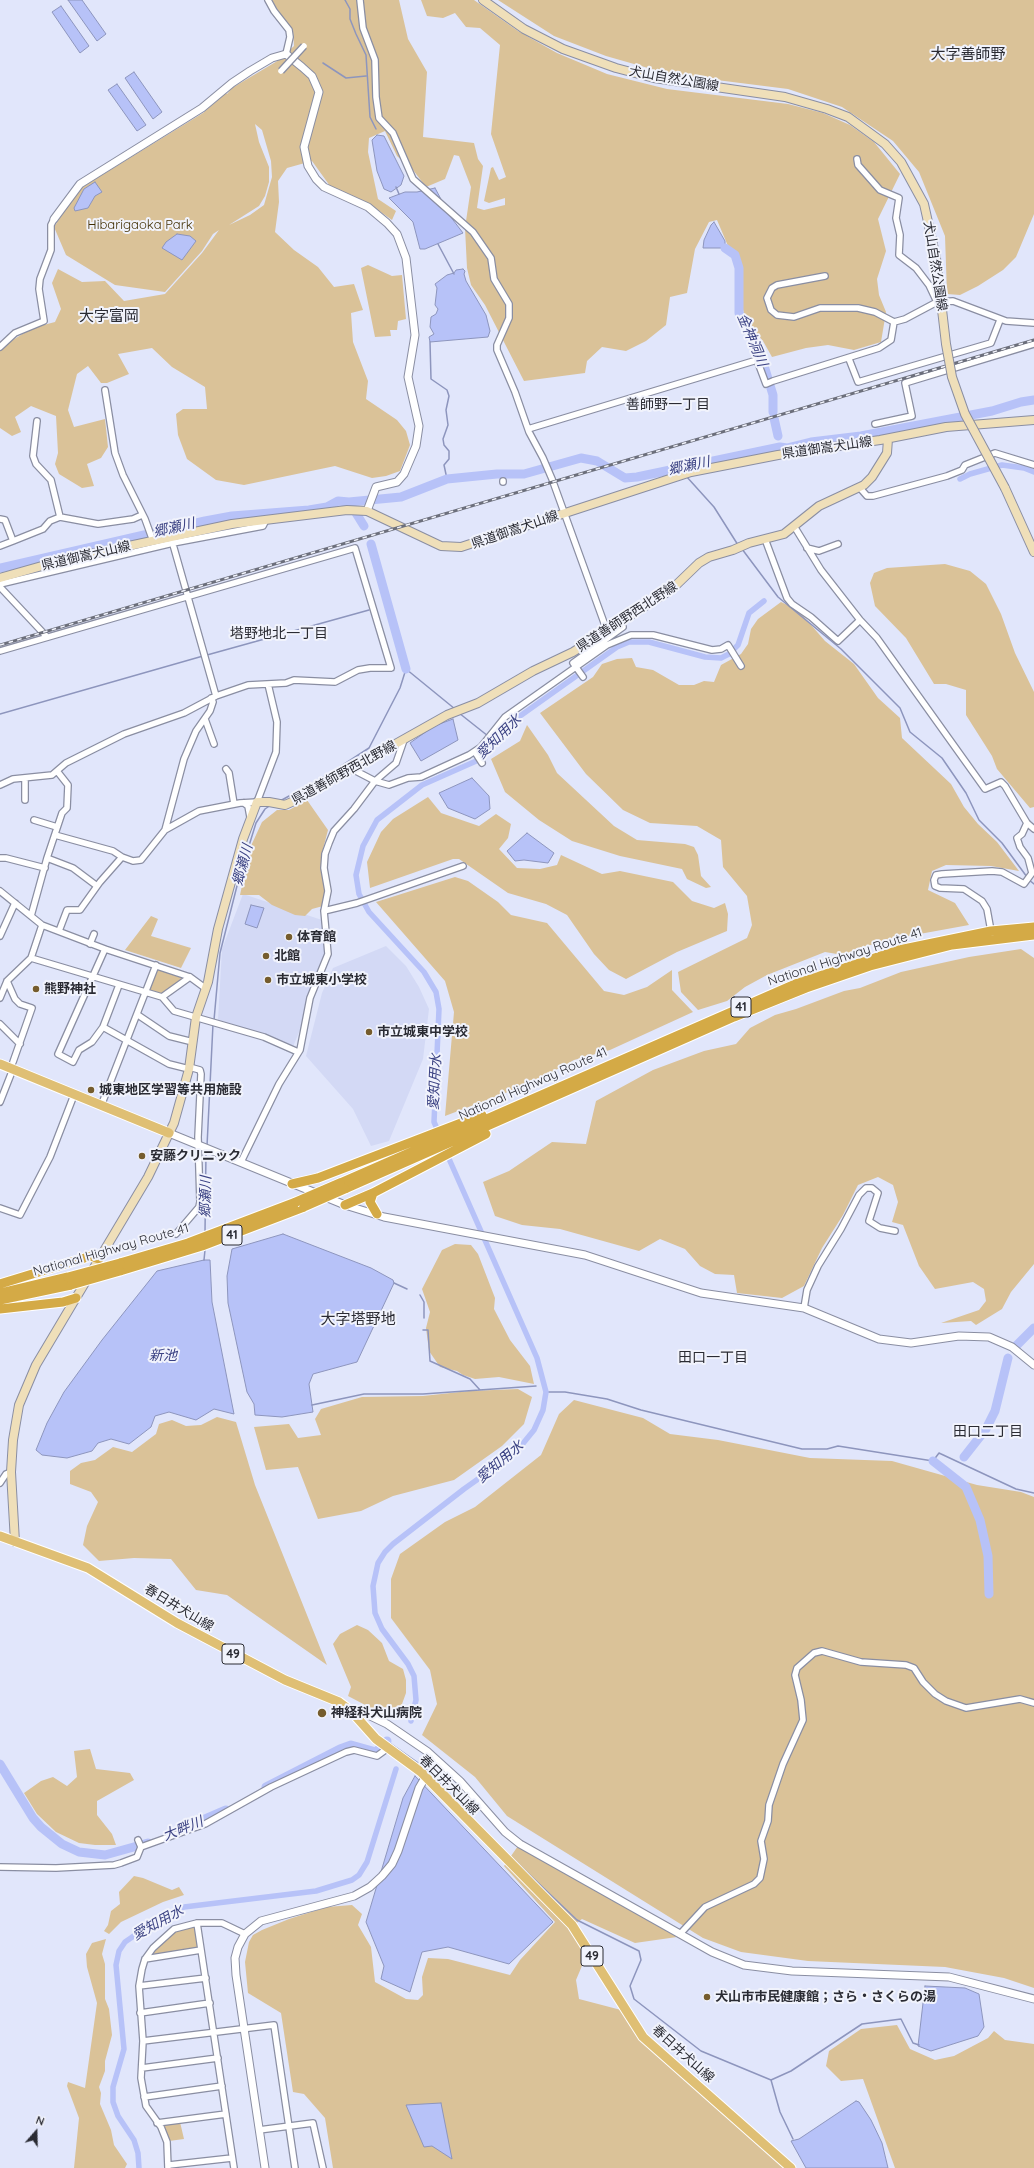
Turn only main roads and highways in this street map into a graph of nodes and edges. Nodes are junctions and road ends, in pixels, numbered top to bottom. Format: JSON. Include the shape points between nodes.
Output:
{"nodes":[{"id":1,"x":483,"y":0,"type":"edge"},
{"id":2,"x":1034,"y":420,"type":"edge"},
{"id":3,"x":888,"y":438,"type":"junction"},
{"id":4,"x":1034,"y":552,"type":"edge"},
{"id":5,"x":0,"y":578,"type":"edge"},
{"id":6,"x":1034,"y":927,"type":"edge"},
{"id":7,"x":1034,"y":935,"type":"edge"},
{"id":8,"x":0,"y":1064,"type":"edge"},
{"id":9,"x":169,"y":1133,"type":"junction"},
{"id":10,"x":463,"y":1134,"type":"junction"},
{"id":11,"x":419,"y":1148,"type":"junction"},
{"id":12,"x":318,"y":1178,"type":"junction"},
{"id":13,"x":292,"y":1184,"type":"road end"},
{"id":14,"x":342,"y":1186,"type":"junction"},
{"id":15,"x":314,"y":1192,"type":"road end"},
{"id":16,"x":373,"y":1193,"type":"junction"},
{"id":17,"x":345,"y":1205,"type":"road end"},
{"id":18,"x":377,"y":1214,"type":"road end"},
{"id":19,"x":274,"y":1215,"type":"junction"},
{"id":20,"x":99,"y":1259,"type":"junction"},
{"id":21,"x":70,"y":1281,"type":"junction"},
{"id":22,"x":0,"y":1284,"type":"edge"},
{"id":23,"x":0,"y":1293,"type":"edge"},
{"id":24,"x":76,"y":1298,"type":"junction"},
{"id":25,"x":0,"y":1300,"type":"edge"},
{"id":26,"x":0,"y":1309,"type":"edge"},
{"id":27,"x":19,"y":1405,"type":"junction"},
{"id":28,"x":0,"y":1536,"type":"edge"},
{"id":29,"x":18,"y":1543,"type":"junction"},
{"id":30,"x":791,"y":2168,"type":"edge"}],
"edges":[{"from":1,"to":4,"type":"main road","name":"犬山自然公園線","bridge":true,"via":[[524,29],[563,49],[616,68],[654,78],[785,97],[827,108],[848,117],[885,144],[901,162],[924,204],[936,258],[952,377],[965,414],[1005,488]]},
{"from":2,"to":3,"type":"main road","name":"県道御嵩犬山線","via":[[946,427]]},
{"from":3,"to":5,"type":"main road","name":"県道御嵩犬山線","via":[[778,455],[679,475],[473,544],[452,548],[441,546],[366,508],[232,524],[172,540],[152,539]]},
{"from":3,"to":9,"type":"main road","name":"県道善師野西北野線","via":[[887,454],[872,477],[860,488],[819,506],[784,534],[709,557],[699,563],[672,589],[573,652],[533,671],[464,710],[447,715],[285,805],[257,802],[250,817],[218,929],[206,988],[196,1017],[189,1068],[180,1105]]},
{"from":6,"to":10,"type":"highway","name":"National Highway Route 41","number":"41","via":[[991,931],[900,950],[795,984],[525,1101]]},
{"from":7,"to":10,"type":"highway","name":"National Highway Route 41","number":"41","via":[[952,946],[863,968],[741,1014],[534,1106]]},
{"from":8,"to":9,"type":"main road","via":[[13,1066],[74,1095]]},
{"from":9,"to":20,"type":"main road","via":[[148,1177]]},
{"from":10,"to":11,"type":"highway","name":"National Highway Route 41","number":"41"},
{"from":10,"to":11,"type":"highway"},
{"from":10,"to":16,"type":"highway","via":[[429,1164]]},
{"from":11,"to":12,"type":"highway"},
{"from":11,"to":14,"type":"highway","name":"National Highway Route 41","number":"41"},
{"from":12,"to":13,"type":"highway"},
{"from":12,"to":15,"type":"highway","via":[[313,1186]]},
{"from":14,"to":19,"type":"highway","name":"National Highway Route 41","number":"41","bridge":true,"via":[[296,1202]]},
{"from":14,"to":19,"type":"highway","name":"National Highway Route 41","number":"41","bridge":true,"via":[[304,1207]]},
{"from":16,"to":17,"type":"highway"},
{"from":16,"to":18,"type":"highway","via":[[370,1202]]},
{"from":19,"to":21,"type":"highway","name":"National Highway Route 41","number":"41","bridge":true,"via":[[188,1247]]},
{"from":20,"to":22,"type":"highway","via":[[91,1256]]},
{"from":20,"to":24,"type":"main road"},
{"from":21,"to":23,"type":"highway","name":"National Highway Route 41","number":"41"},
{"from":21,"to":25,"type":"highway","name":"National Highway Route 41","number":"41"},
{"from":24,"to":26,"type":"highway","via":[[63,1302]]},
{"from":24,"to":27,"type":"main road","via":[[36,1365]]},
{"from":27,"to":29,"type":"main road","via":[[16,1448]]},
{"from":27,"to":29,"type":"main road","via":[[11,1472]]},
{"from":28,"to":29,"type":"main road","name":"春日井犬山線","number":"49"},
{"from":29,"to":30,"type":"main road","name":"春日井犬山線","number":"49","via":[[88,1568],[177,1624],[285,1680],[338,1702],[351,1711],[376,1739],[426,1776],[572,1925],[643,2037]]}]}
